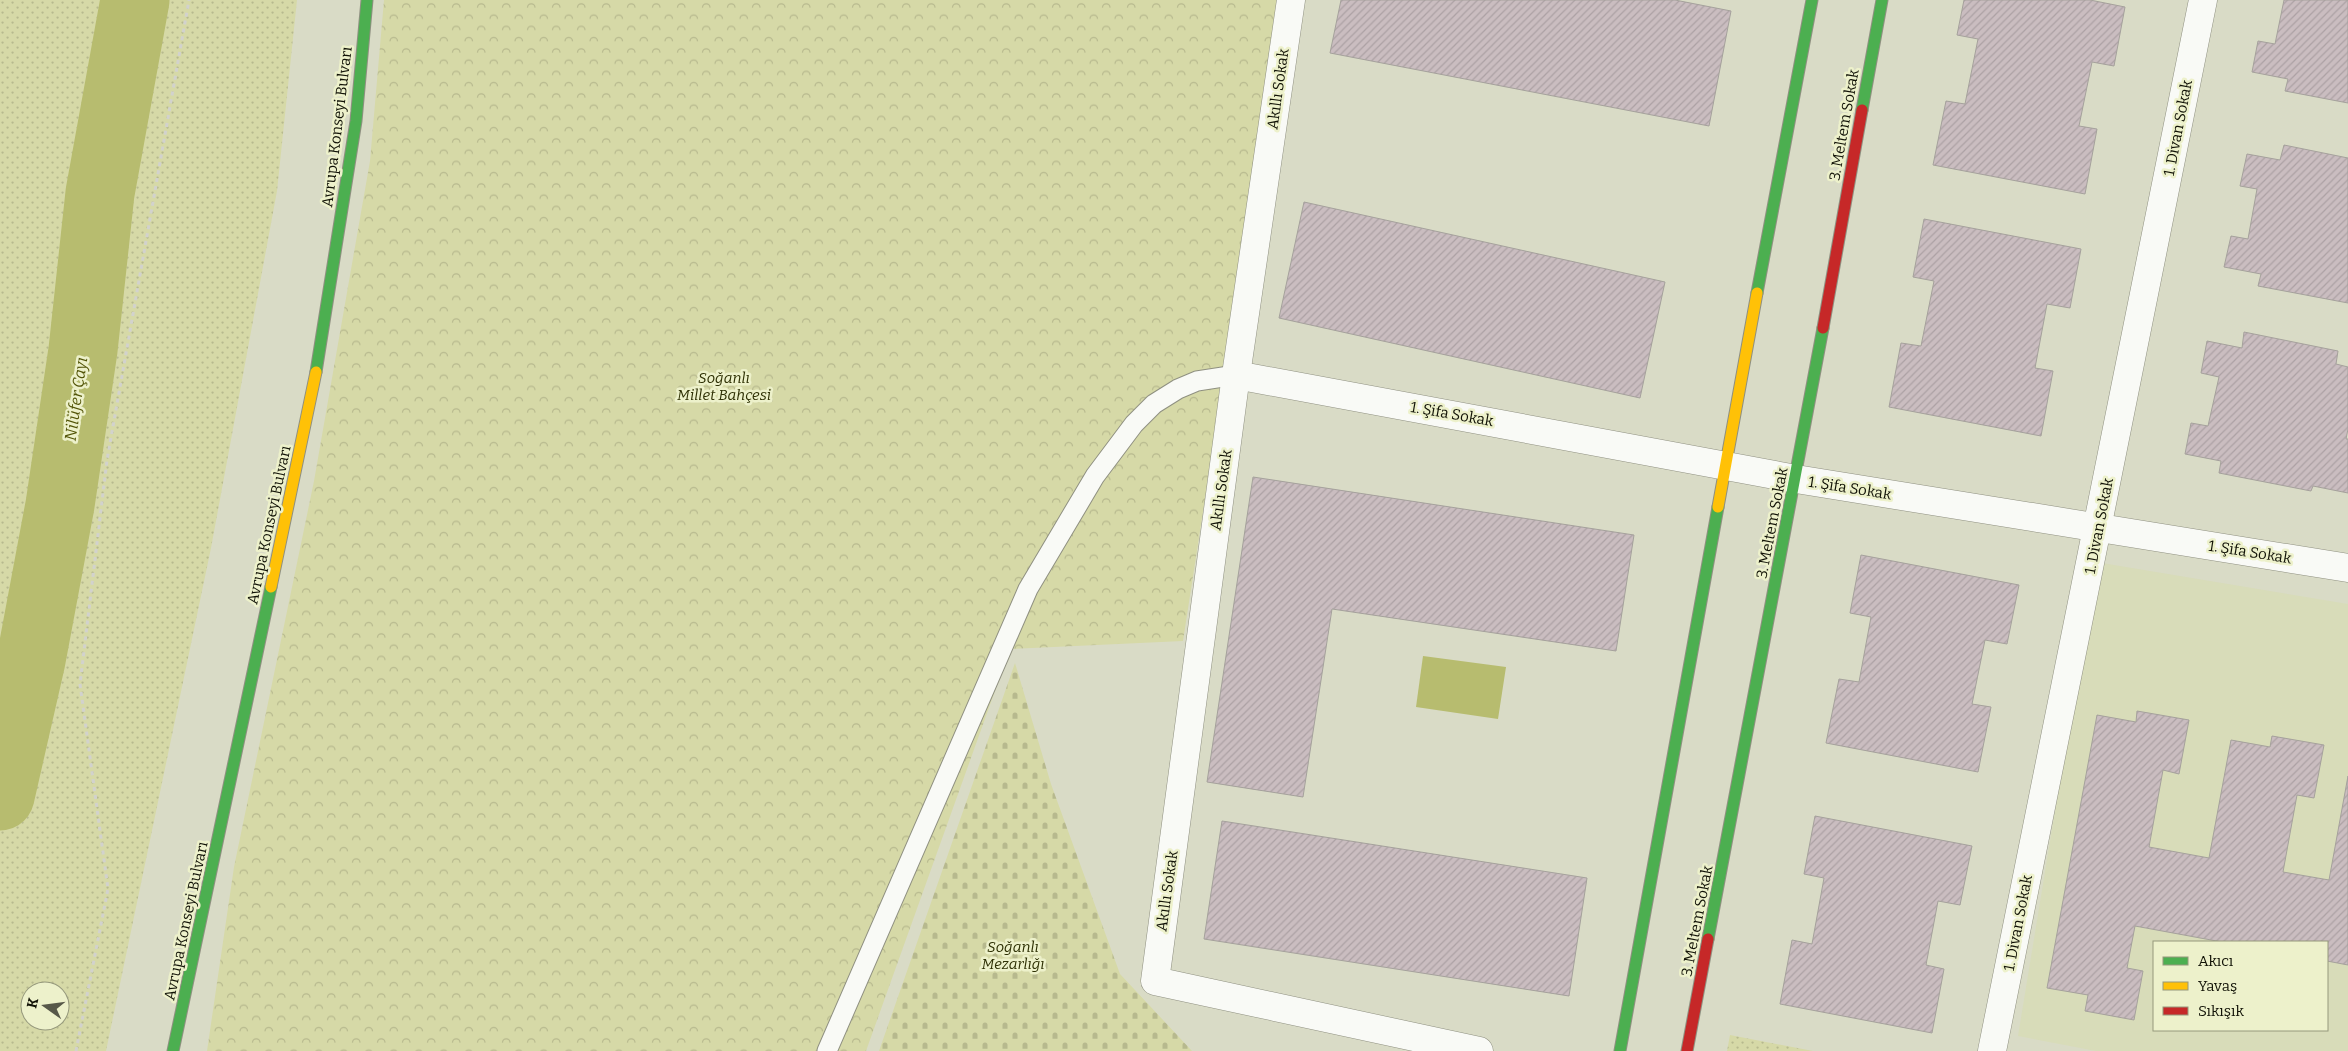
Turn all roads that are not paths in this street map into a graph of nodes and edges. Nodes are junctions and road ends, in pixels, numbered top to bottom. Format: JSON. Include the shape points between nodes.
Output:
{"nodes":[{"id":1,"x":367,"y":0,"type":"edge"},
{"id":2,"x":1291,"y":0,"type":"edge"},
{"id":3,"x":1812,"y":0,"type":"edge"},
{"id":4,"x":1882,"y":0,"type":"edge"},
{"id":5,"x":2203,"y":0,"type":"edge"},
{"id":6,"x":1236,"y":375,"type":"junction"},
{"id":7,"x":1725,"y":465,"type":"junction"},
{"id":8,"x":1796,"y":479,"type":"junction"},
{"id":9,"x":2098,"y":527,"type":"junction"},
{"id":10,"x":2348,"y":568,"type":"edge"},
{"id":11,"x":192,"y":968,"type":"junction"},
{"id":12,"x":173,"y":1051,"type":"edge"},
{"id":13,"x":182,"y":1051,"type":"edge"},
{"id":14,"x":827,"y":1051,"type":"edge"},
{"id":15,"x":1479,"y":1051,"type":"edge"},
{"id":16,"x":1620,"y":1051,"type":"edge"},
{"id":17,"x":1687,"y":1051,"type":"edge"},
{"id":18,"x":1992,"y":1051,"type":"edge"}],
"edges":[{"from":1,"to":11,"type":"street","name":"Avrupa Konseyi Bulvarı","via":[[356,121],[319,358]]},
{"from":2,"to":6,"type":"street","name":"Akıllı Sokak"},
{"from":3,"to":7,"type":"street"},
{"from":4,"to":8,"type":"street","name":"3. Meltem Sokak"},
{"from":5,"to":9,"type":"street","name":"1. Divan Sokak"},
{"from":6,"to":7,"type":"street","name":"1. Şifa Sokak"},
{"from":6,"to":14,"type":"lane","via":[[1197,381],[1154,404],[1134,424],[1085,492],[1028,589]]},
{"from":6,"to":15,"type":"street","name":"Akıllı Sokak","via":[[1155,981]]},
{"from":7,"to":8,"type":"street","name":"1. Şifa Sokak"},
{"from":7,"to":16,"type":"street"},
{"from":8,"to":9,"type":"street","name":"1. Şifa Sokak"},
{"from":8,"to":17,"type":"street","name":"3. Meltem Sokak"},
{"from":9,"to":10,"type":"street","name":"1. Şifa Sokak"},
{"from":9,"to":18,"type":"street","name":"1. Divan Sokak"},
{"from":11,"to":12,"type":"street","name":"Avrupa Konseyi Bulvarı"},
{"from":11,"to":13,"type":"street"}]}
